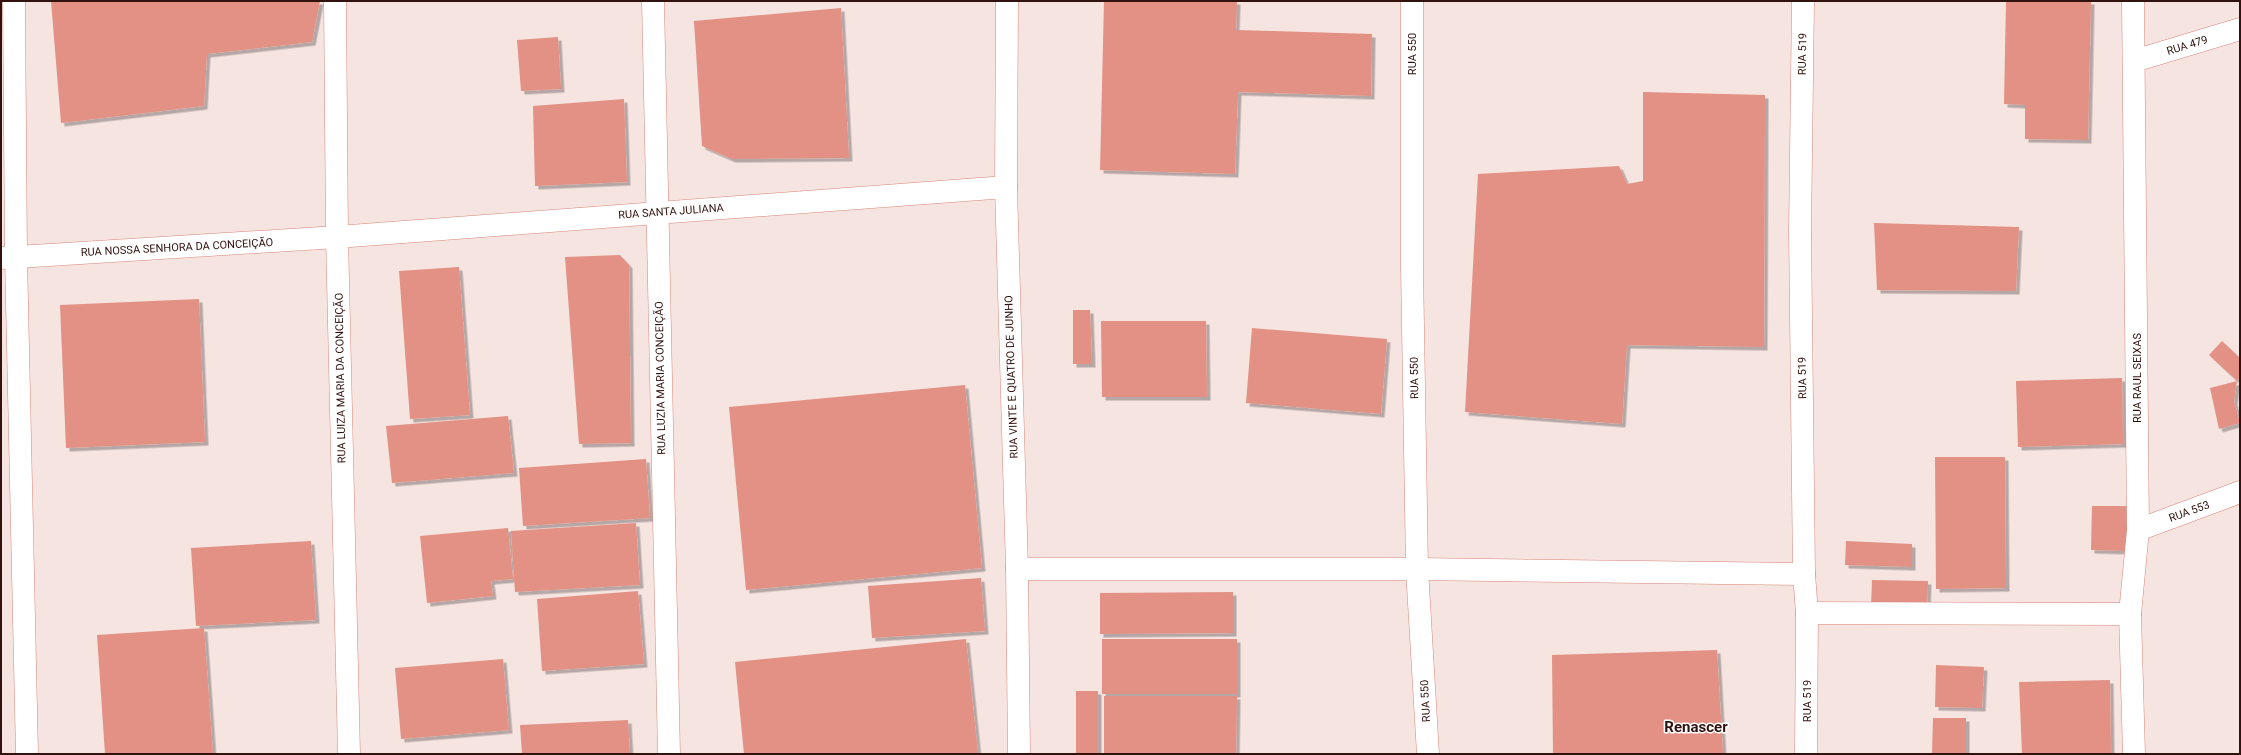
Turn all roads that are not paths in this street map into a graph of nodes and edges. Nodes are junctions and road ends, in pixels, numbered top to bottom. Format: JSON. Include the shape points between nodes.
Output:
{"nodes":[{"id":1,"x":14,"y":1,"type":"edge"},
{"id":2,"x":335,"y":1,"type":"edge"},
{"id":3,"x":652,"y":1,"type":"edge"},
{"id":4,"x":1008,"y":1,"type":"edge"},
{"id":5,"x":1412,"y":1,"type":"edge"},
{"id":6,"x":1803,"y":1,"type":"edge"},
{"id":7,"x":2133,"y":1,"type":"edge"},
{"id":8,"x":2240,"y":29,"type":"edge"},
{"id":9,"x":2134,"y":61,"type":"junction"},
{"id":10,"x":1006,"y":187,"type":"junction"},
{"id":11,"x":656,"y":212,"type":"junction"},
{"id":12,"x":337,"y":238,"type":"junction"},
{"id":13,"x":9,"y":258,"type":"edge"},
{"id":14,"x":2240,"y":492,"type":"edge"},
{"id":15,"x":2138,"y":530,"type":"junction"},
{"id":16,"x":1017,"y":569,"type":"junction"},
{"id":17,"x":1417,"y":569,"type":"junction"},
{"id":18,"x":1804,"y":574,"type":"junction"},
{"id":19,"x":1807,"y":613,"type":"junction"},
{"id":20,"x":2130,"y":614,"type":"junction"},
{"id":21,"x":27,"y":754,"type":"edge"},
{"id":22,"x":349,"y":754,"type":"edge"},
{"id":23,"x":669,"y":754,"type":"edge"},
{"id":24,"x":1018,"y":754,"type":"edge"},
{"id":25,"x":1428,"y":754,"type":"edge"},
{"id":26,"x":1806,"y":754,"type":"edge"},
{"id":27,"x":2134,"y":754,"type":"edge"}],
"edges":[{"from":1,"to":13,"type":"street"},
{"from":2,"to":12,"type":"street","name":"RUA LUIZA MARIA DA CONCEIÇÃO"},
{"from":3,"to":11,"type":"street","name":"RUA LUZIA MARIA CONCEIÇÃO"},
{"from":4,"to":10,"type":"street","name":"RUA VINTE E QUATRO DE JUNHO"},
{"from":5,"to":17,"type":"street","name":"RUA 550","via":[[1412,267]]},
{"from":6,"to":18,"type":"street","name":"RUA 519","via":[[1800,232]]},
{"from":7,"to":9,"type":"street","name":"RUA RAUL SEIXAS"},
{"from":8,"to":9,"type":"street","name":"RUA 479"},
{"from":9,"to":15,"type":"street","name":"RUA RAUL SEIXAS"},
{"from":10,"to":11,"type":"street","name":"RUA SANTA JULIANA"},
{"from":10,"to":16,"type":"street","name":"RUA VINTE E QUATRO DE JUNHO"},
{"from":11,"to":12,"type":"street","name":"RUA SANTA JULIANA"},
{"from":11,"to":23,"type":"street","name":"RUA LUZIA MARIA CONCEIÇÃO"},
{"from":12,"to":13,"type":"street","name":"RUA NOSSA SENHORA DA CONCEIÇÃO"},
{"from":12,"to":22,"type":"street","name":"RUA LUIZA MARIA DA CONCEIÇÃO"},
{"from":13,"to":21,"type":"street"},
{"from":14,"to":15,"type":"street","name":"RUA 553"},
{"from":15,"to":20,"type":"street","name":"RUA RAUL SEIXAS"},
{"from":16,"to":17,"type":"street"},
{"from":16,"to":24,"type":"street","name":"RUA VINTE E QUATRO DE JUNHO"},
{"from":17,"to":18,"type":"street"},
{"from":17,"to":25,"type":"street","name":"RUA 550"},
{"from":18,"to":19,"type":"street","name":"RUA 519"},
{"from":19,"to":20,"type":"street"},
{"from":19,"to":26,"type":"street","name":"RUA 519"},
{"from":20,"to":27,"type":"street","name":"RUA RAUL SEIXAS"}]}
